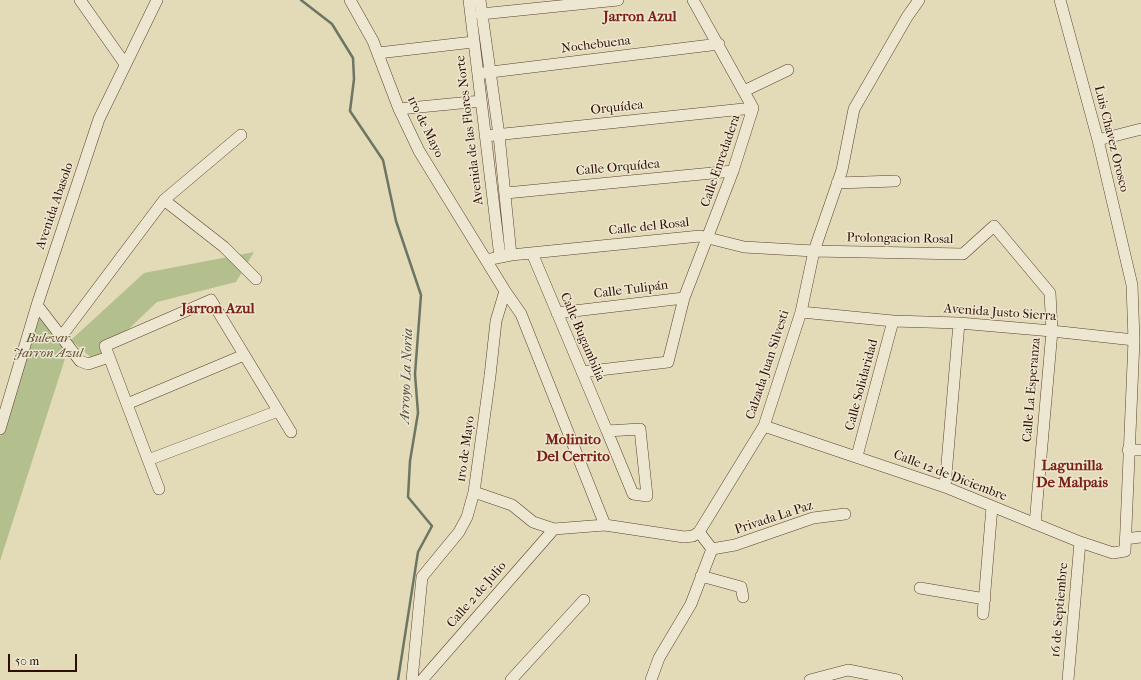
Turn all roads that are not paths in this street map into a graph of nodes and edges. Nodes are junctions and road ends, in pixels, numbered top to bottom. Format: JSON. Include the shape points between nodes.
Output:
{"nodes":[{"id":1,"x":80,"y":0,"type":"edge"},
{"id":2,"x":157,"y":0,"type":"edge"},
{"id":3,"x":350,"y":0,"type":"edge"},
{"id":4,"x":469,"y":0,"type":"edge"},
{"id":5,"x":480,"y":0,"type":"edge"},
{"id":6,"x":618,"y":0,"type":"edge"},
{"id":7,"x":693,"y":0,"type":"edge"},
{"id":8,"x":919,"y":0,"type":"edge"},
{"id":9,"x":1060,"y":0,"type":"edge"},
{"id":10,"x":481,"y":14,"type":"junction"},
{"id":11,"x":473,"y":42,"type":"junction"},
{"id":12,"x":719,"y":44,"type":"junction"},
{"id":13,"x":378,"y":53,"type":"junction"},
{"id":14,"x":125,"y":64,"type":"junction"},
{"id":15,"x":788,"y":70,"type":"dead end"},
{"id":16,"x":490,"y":72,"type":"junction"},
{"id":17,"x":477,"y":73,"type":"junction"},
{"id":18,"x":744,"y":91,"type":"junction"},
{"id":19,"x":480,"y":101,"type":"junction"},
{"id":20,"x":753,"y":108,"type":"junction"},
{"id":21,"x":399,"y":109,"type":"junction"},
{"id":22,"x":1141,"y":129,"type":"edge"},
{"id":23,"x":240,"y":135,"type":"dead end"},
{"id":24,"x":500,"y":135,"type":"junction"},
{"id":25,"x":485,"y":136,"type":"junction"},
{"id":26,"x":1098,"y":140,"type":"junction"},
{"id":27,"x":733,"y":171,"type":"junction"},
{"id":28,"x":895,"y":181,"type":"dead end"},
{"id":29,"x":837,"y":183,"type":"junction"},
{"id":30,"x":506,"y":193,"type":"junction"},
{"id":31,"x":164,"y":200,"type":"junction"},
{"id":32,"x":709,"y":238,"type":"junction"},
{"id":33,"x":814,"y":251,"type":"junction"},
{"id":34,"x":532,"y":253,"type":"junction"},
{"id":35,"x":511,"y":255,"type":"junction"},
{"id":36,"x":500,"y":257,"type":"junction"},
{"id":37,"x":486,"y":260,"type":"junction"},
{"id":38,"x":256,"y":279,"type":"dead end"},
{"id":39,"x":1137,"y":284,"type":"edge"},
{"id":40,"x":505,"y":291,"type":"junction"},
{"id":41,"x":684,"y":298,"type":"junction"},
{"id":42,"x":37,"y":305,"type":"junction"},
{"id":43,"x":801,"y":312,"type":"junction"},
{"id":44,"x":557,"y":313,"type":"junction"},
{"id":45,"x":893,"y":321,"type":"junction"},
{"id":46,"x":959,"y":323,"type":"junction"},
{"id":47,"x":1052,"y":331,"type":"junction"},
{"id":48,"x":61,"y":337,"type":"junction"},
{"id":49,"x":1134,"y":340,"type":"junction"},
{"id":50,"x":244,"y":355,"type":"junction"},
{"id":51,"x":109,"y":357,"type":"junction"},
{"id":52,"x":582,"y":372,"type":"junction"},
{"id":53,"x":127,"y":404,"type":"junction"},
{"id":54,"x":278,"y":411,"type":"junction"},
{"id":55,"x":764,"y":426,"type":"junction"},
{"id":56,"x":0,"y":428,"type":"edge"},
{"id":57,"x":607,"y":431,"type":"junction"},
{"id":58,"x":290,"y":432,"type":"dead end"},
{"id":59,"x":1128,"y":450,"type":"junction"},
{"id":60,"x":1141,"y":450,"type":"edge"},
{"id":61,"x":857,"y":456,"type":"junction"},
{"id":62,"x":148,"y":460,"type":"junction"},
{"id":63,"x":945,"y":487,"type":"junction"},
{"id":64,"x":159,"y":489,"type":"dead end"},
{"id":65,"x":474,"y":492,"type":"junction"},
{"id":66,"x":992,"y":507,"type":"junction"},
{"id":67,"x":845,"y":514,"type":"dead end"},
{"id":68,"x":1034,"y":524,"type":"junction"},
{"id":69,"x":605,"y":525,"type":"junction"},
{"id":70,"x":554,"y":529,"type":"junction"},
{"id":71,"x":699,"y":532,"type":"junction"},
{"id":72,"x":1141,"y":537,"type":"edge"},
{"id":73,"x":1125,"y":539,"type":"junction"},
{"id":74,"x":1080,"y":542,"type":"junction"},
{"id":75,"x":712,"y":549,"type":"junction"},
{"id":76,"x":701,"y":576,"type":"junction"},
{"id":77,"x":920,"y":588,"type":"dead end"},
{"id":78,"x":743,"y":597,"type":"dead end"},
{"id":79,"x":985,"y":599,"type":"junction"},
{"id":80,"x":584,"y":600,"type":"dead end"},
{"id":81,"x":984,"y":614,"type":"dead end"},
{"id":82,"x":412,"y":680,"type":"edge"},
{"id":83,"x":422,"y":680,"type":"edge"},
{"id":84,"x":511,"y":680,"type":"edge"},
{"id":85,"x":651,"y":680,"type":"edge"},
{"id":86,"x":810,"y":680,"type":"edge"},
{"id":87,"x":897,"y":680,"type":"edge"},
{"id":88,"x":1068,"y":680,"type":"edge"}],
"edges":[{"from":1,"to":14,"type":"street"},
{"from":2,"to":14,"type":"street","name":"Avenida Abasolo"},
{"from":3,"to":13,"type":"street","name":"1ro de Mayo"},
{"from":4,"to":11,"type":"street","name":"Avenida de las Flores Norte"},
{"from":5,"to":10,"type":"street","name":"Avenida de las Flores Norte"},
{"from":6,"to":10,"type":"street"},
{"from":7,"to":12,"type":"street","name":"Calle Enredadera"},
{"from":8,"to":29,"type":"street","name":"Calzada Juan Silvesti","via":[[854,109]]},
{"from":9,"to":26,"type":"street","name":"Luis Chavez Orosco"},
{"from":10,"to":16,"type":"street","name":"Avenida de las Flores Norte"},
{"from":11,"to":13,"type":"street"},
{"from":11,"to":17,"type":"street","name":"Avenida de las Flores Norte"},
{"from":12,"to":16,"type":"street","name":"Nochebuena"},
{"from":12,"to":18,"type":"street","name":"Calle Enredadera"},
{"from":13,"to":21,"type":"street","name":"1ro de Mayo"},
{"from":14,"to":42,"type":"street","name":"Avenida Abasolo","via":[[99,119]]},
{"from":15,"to":18,"type":"street"},
{"from":16,"to":17,"type":"street","name":"Nochebuena"},
{"from":16,"to":24,"type":"street","name":"Avenida de las Flores Norte"},
{"from":17,"to":19,"type":"street","name":"Avenida de las Flores Norte"},
{"from":18,"to":20,"type":"street","name":"Calle Enredadera"},
{"from":19,"to":21,"type":"street"},
{"from":19,"to":25,"type":"street","name":"Avenida de las Flores Norte"},
{"from":20,"to":24,"type":"street","name":"Orquídea"},
{"from":20,"to":27,"type":"street","name":"Calle Enredadera"},
{"from":21,"to":37,"type":"street","name":"1ro de Mayo","via":[[419,151]]},
{"from":22,"to":26,"type":"street"},
{"from":23,"to":31,"type":"street"},
{"from":24,"to":25,"type":"street","name":"Orquídea"},
{"from":24,"to":30,"type":"street","name":"Avenida de las Flores Norte"},
{"from":25,"to":36,"type":"street","name":"Avenida de las Flores Norte"},
{"from":26,"to":39,"type":"street","name":"Luis Chavez Orosco"},
{"from":27,"to":30,"type":"street","name":"Calle Orquídea"},
{"from":27,"to":32,"type":"street","name":"Calle Enredadera"},
{"from":28,"to":29,"type":"street"},
{"from":29,"to":33,"type":"street","name":"Calzada Juan Silvesti"},
{"from":30,"to":35,"type":"street","name":"Avenida de las Flores Norte"},
{"from":31,"to":38,"type":"street","via":[[224,247]]},
{"from":31,"to":48,"type":"street"},
{"from":32,"to":33,"type":"street","name":"Calle del Rosal","via":[[744,247]]},
{"from":32,"to":34,"type":"street","name":"Calle del Rosal","via":[[700,236]]},
{"from":32,"to":41,"type":"street","name":"Calle Enredadera"},
{"from":33,"to":43,"type":"street","name":"Calzada Juan Silvesti"},
{"from":33,"to":47,"type":"street","name":"Prolongacion Rosal","via":[[963,254],[994,226],[1050,293]]},
{"from":34,"to":35,"type":"street","name":"Calle del Rosal"},
{"from":34,"to":44,"type":"street","name":"Calle Bugambilia"},
{"from":35,"to":36,"type":"street","name":"Calle del Rosal"},
{"from":36,"to":37,"type":"street","name":"Calle del Rosal"},
{"from":37,"to":40,"type":"street"},
{"from":39,"to":49,"type":"street"},
{"from":40,"to":65,"type":"street","name":"1ro de Mayo","via":[[496,321]]},
{"from":40,"to":69,"type":"street","via":[[522,314]]},
{"from":41,"to":44,"type":"street","name":"Calle Tulipán"},
{"from":41,"to":52,"type":"street","name":"Calle Enredadera","via":[[668,362]]},
{"from":42,"to":48,"type":"street"},
{"from":42,"to":56,"type":"street","name":"Avenida Abasolo"},
{"from":43,"to":45,"type":"street","name":"Avenida Justo Sierra"},
{"from":43,"to":55,"type":"street","name":"Calzada Juan Silvesti"},
{"from":44,"to":52,"type":"street","name":"Calle Bugambilia"},
{"from":45,"to":46,"type":"street","name":"Avenida Justo Sierra"},
{"from":45,"to":61,"type":"street","name":"Calle Solidaridad"},
{"from":46,"to":47,"type":"street","name":"Avenida Justo Sierra"},
{"from":46,"to":63,"type":"street"},
{"from":47,"to":49,"type":"street","name":"Avenida Justo Sierra"},
{"from":47,"to":68,"type":"street","name":"Calle La Esperanza"},
{"from":48,"to":51,"type":"street","via":[[84,363]]},
{"from":49,"to":59,"type":"street"},
{"from":50,"to":51,"type":"street","via":[[211,300],[105,346]]},
{"from":50,"to":53,"type":"street"},
{"from":50,"to":54,"type":"street"},
{"from":51,"to":53,"type":"street"},
{"from":52,"to":57,"type":"street","name":"Calle Bugambilia"},
{"from":53,"to":62,"type":"street"},
{"from":54,"to":58,"type":"street"},
{"from":54,"to":62,"type":"street"},
{"from":55,"to":61,"type":"street","name":"Calle 12 de Diciembre"},
{"from":55,"to":71,"type":"street","name":"Calzada Juan Silvesti"},
{"from":57,"to":57,"type":"street","name":"Calle Bugambilia","via":[[633,494],[646,496],[640,429]]},
{"from":59,"to":60,"type":"street"},
{"from":59,"to":73,"type":"street"},
{"from":61,"to":63,"type":"street","name":"Calle 12 de Diciembre"},
{"from":62,"to":64,"type":"street"},
{"from":63,"to":66,"type":"street","name":"Calle 12 de Diciembre"},
{"from":65,"to":70,"type":"street","via":[[512,505],[534,522]]},
{"from":65,"to":82,"type":"street","name":"1ro de Mayo","via":[[459,532],[422,577]]},
{"from":66,"to":68,"type":"street","name":"Calle 12 de Diciembre"},
{"from":66,"to":79,"type":"street"},
{"from":67,"to":75,"type":"street","name":"Privada La Paz","via":[[812,518],[735,545]]},
{"from":68,"to":74,"type":"street","name":"Calle 12 de Diciembre"},
{"from":69,"to":70,"type":"street"},
{"from":69,"to":71,"type":"street","via":[[684,537]]},
{"from":70,"to":83,"type":"street","name":"Calle 2 de Julio"},
{"from":71,"to":75,"type":"street"},
{"from":72,"to":73,"type":"street"},
{"from":73,"to":74,"type":"street","name":"Calle 12 de Diciembre","via":[[1125,550],[1113,553]]},
{"from":74,"to":88,"type":"street","name":"16 de Septiembre"},
{"from":75,"to":76,"type":"street"},
{"from":76,"to":78,"type":"street","via":[[741,587]]},
{"from":76,"to":85,"type":"street","via":[[691,604],[659,658]]},
{"from":77,"to":79,"type":"street"},
{"from":79,"to":81,"type":"street"},
{"from":80,"to":84,"type":"street"},
{"from":86,"to":87,"type":"street","via":[[848,670]]}]}
